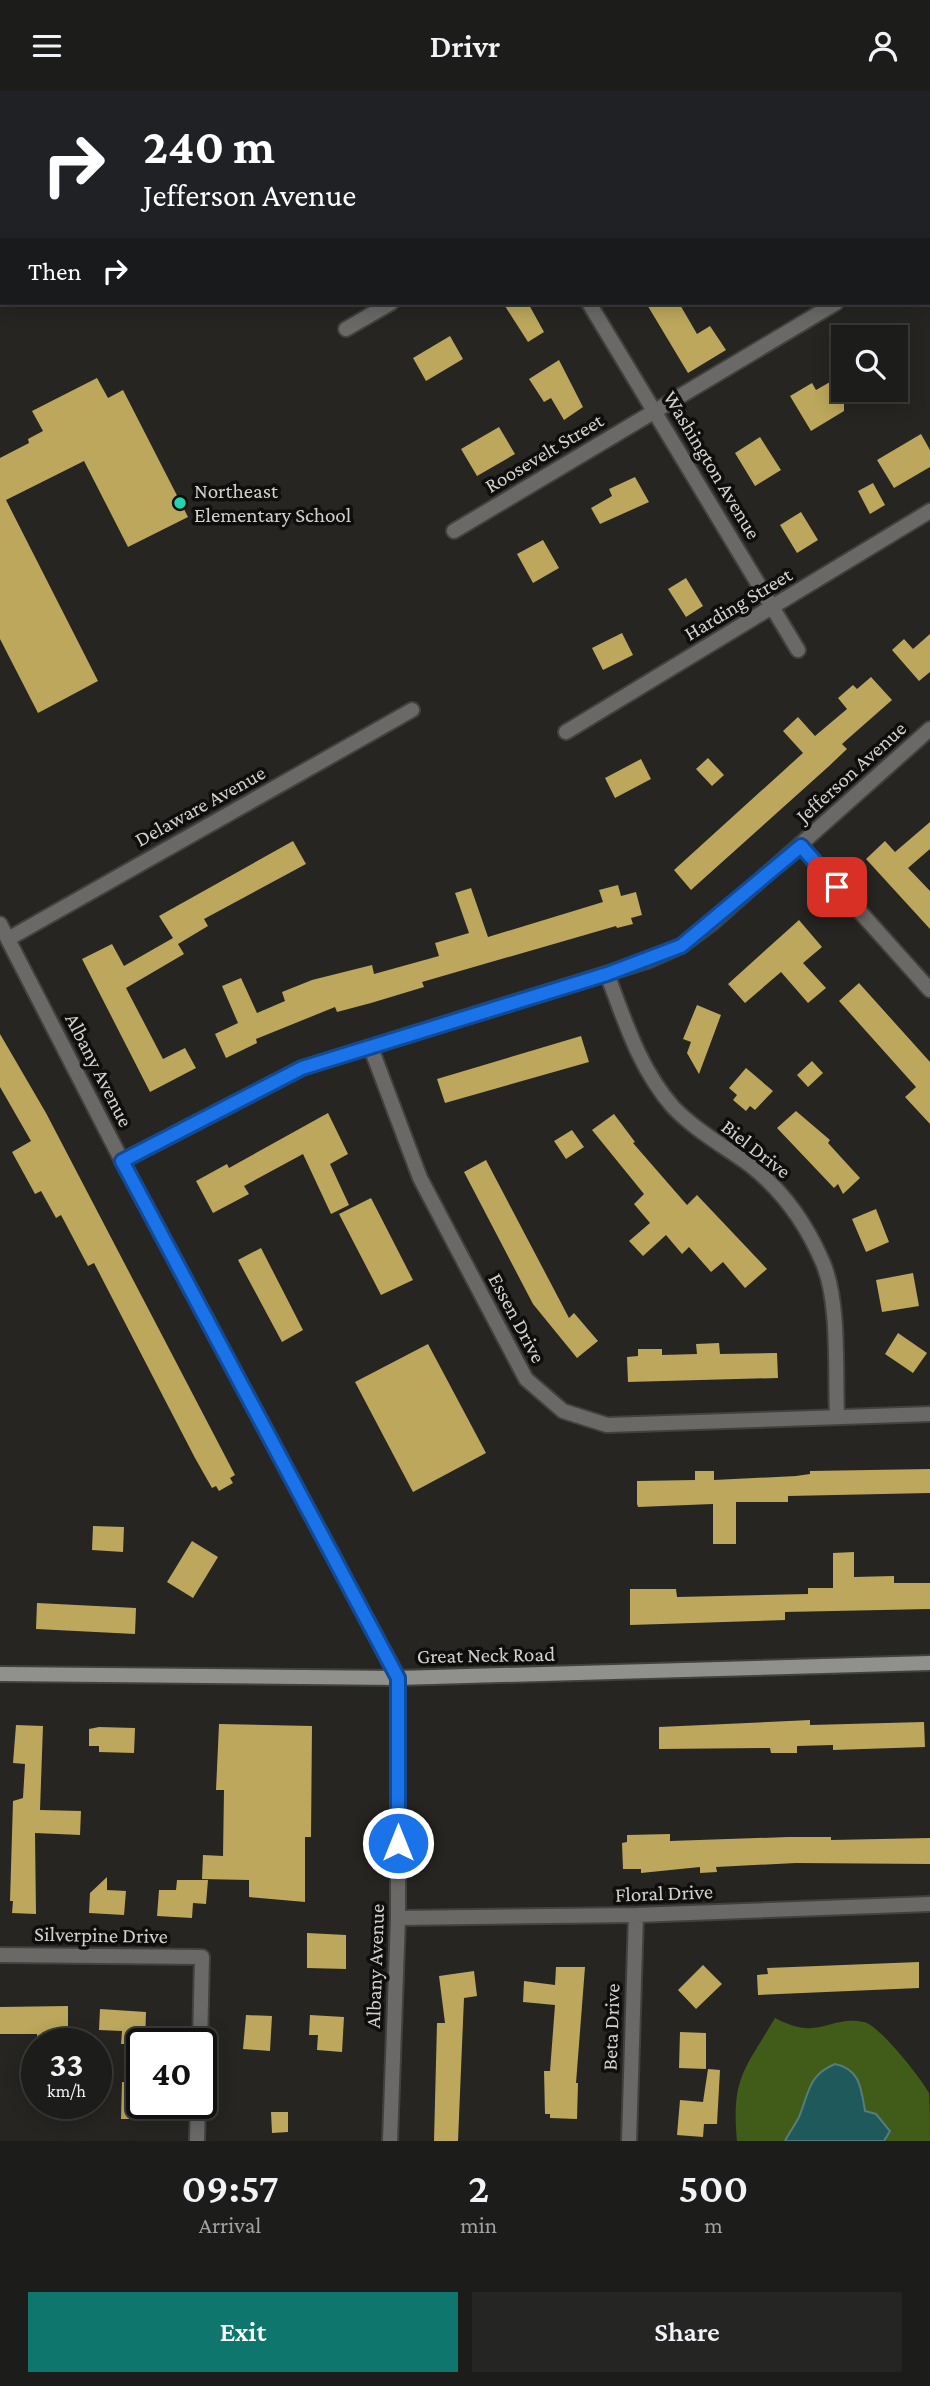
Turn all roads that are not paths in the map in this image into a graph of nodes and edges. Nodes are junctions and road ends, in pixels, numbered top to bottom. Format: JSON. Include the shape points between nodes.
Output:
{"nodes":[{"id":1,"x":388,"y":305,"type":"edge"},
{"id":2,"x":590,"y":305,"type":"edge"},
{"id":3,"x":833,"y":305,"type":"edge"},
{"id":4,"x":346,"y":329,"type":"dead end"},
{"id":5,"x":654,"y":411,"type":"junction"},
{"id":6,"x":930,"y":511,"type":"edge"},
{"id":7,"x":454,"y":531,"type":"dead end"},
{"id":8,"x":774,"y":608,"type":"junction"},
{"id":9,"x":798,"y":650,"type":"dead end"},
{"id":10,"x":412,"y":710,"type":"dead end"},
{"id":11,"x":930,"y":729,"type":"edge"},
{"id":12,"x":566,"y":732,"type":"dead end"},
{"id":13,"x":801,"y":846,"type":"junction"},
{"id":14,"x":0,"y":924,"type":"edge"},
{"id":15,"x":8,"y":939,"type":"junction"},
{"id":16,"x":607,"y":974,"type":"junction"},
{"id":17,"x":930,"y":990,"type":"edge"},
{"id":18,"x":371,"y":1048,"type":"junction"},
{"id":19,"x":122,"y":1161,"type":"junction"},
{"id":20,"x":930,"y":1414,"type":"edge"},
{"id":21,"x":836,"y":1417,"type":"junction"},
{"id":22,"x":930,"y":1663,"type":"edge"},
{"id":23,"x":0,"y":1674,"type":"edge"},
{"id":24,"x":398,"y":1678,"type":"junction"},
{"id":25,"x":930,"y":1904,"type":"edge"},
{"id":26,"x":636,"y":1915,"type":"junction"},
{"id":27,"x":398,"y":1918,"type":"junction"},
{"id":28,"x":0,"y":1955,"type":"edge"},
{"id":29,"x":200,"y":2028,"type":"edge"},
{"id":30,"x":198,"y":2119,"type":"edge"},
{"id":31,"x":197,"y":2141,"type":"edge"},
{"id":32,"x":390,"y":2141,"type":"edge"},
{"id":33,"x":629,"y":2141,"type":"edge"}],
"edges":[{"from":1,"to":4,"type":"street"},
{"from":2,"to":5,"type":"street","name":"Washington Avenue"},
{"from":3,"to":5,"type":"street","name":"Roosevelt Street"},
{"from":5,"to":7,"type":"street","name":"Roosevelt Street"},
{"from":5,"to":8,"type":"street","name":"Washington Avenue"},
{"from":6,"to":8,"type":"street","name":"Harding Street"},
{"from":8,"to":9,"type":"street","name":"Washington Avenue"},
{"from":8,"to":12,"type":"street","name":"Harding Street"},
{"from":10,"to":15,"type":"street","name":"Delaware Avenue"},
{"from":11,"to":13,"type":"street","name":"Jefferson Avenue"},
{"from":13,"to":16,"type":"street","name":"Jefferson Avenue","via":[[681,946]]},
{"from":13,"to":17,"type":"street"},
{"from":14,"to":15,"type":"street","name":"Albany Avenue"},
{"from":15,"to":19,"type":"street","name":"Albany Avenue"},
{"from":16,"to":18,"type":"street","name":"Jefferson Avenue"},
{"from":16,"to":21,"type":"street","name":"Biel Drive","via":[[639,1059],[673,1106],[751,1166],[791,1205],[824,1264],[832,1307]]},
{"from":18,"to":19,"type":"street","name":"Jefferson Avenue","via":[[302,1068]]},
{"from":18,"to":21,"type":"street","name":"Essen Drive","via":[[420,1178],[504,1339],[526,1379],[563,1411],[607,1425]]},
{"from":19,"to":24,"type":"street","name":"Albany Avenue"},
{"from":20,"to":21,"type":"street","name":"Essen Drive"},
{"from":22,"to":24,"type":"main road","name":"Great Neck Road"},
{"from":23,"to":24,"type":"main road","name":"Great Neck Road"},
{"from":24,"to":27,"type":"street","name":"Albany Avenue"},
{"from":25,"to":26,"type":"street","name":"Floral Drive"},
{"from":26,"to":27,"type":"street","name":"Floral Drive"},
{"from":26,"to":33,"type":"street","name":"Beta Drive"},
{"from":27,"to":32,"type":"street","name":"Albany Avenue"},
{"from":28,"to":29,"type":"street","name":"Silverpine Drive","via":[[202,1957]]},
{"from":30,"to":31,"type":"street"}]}
